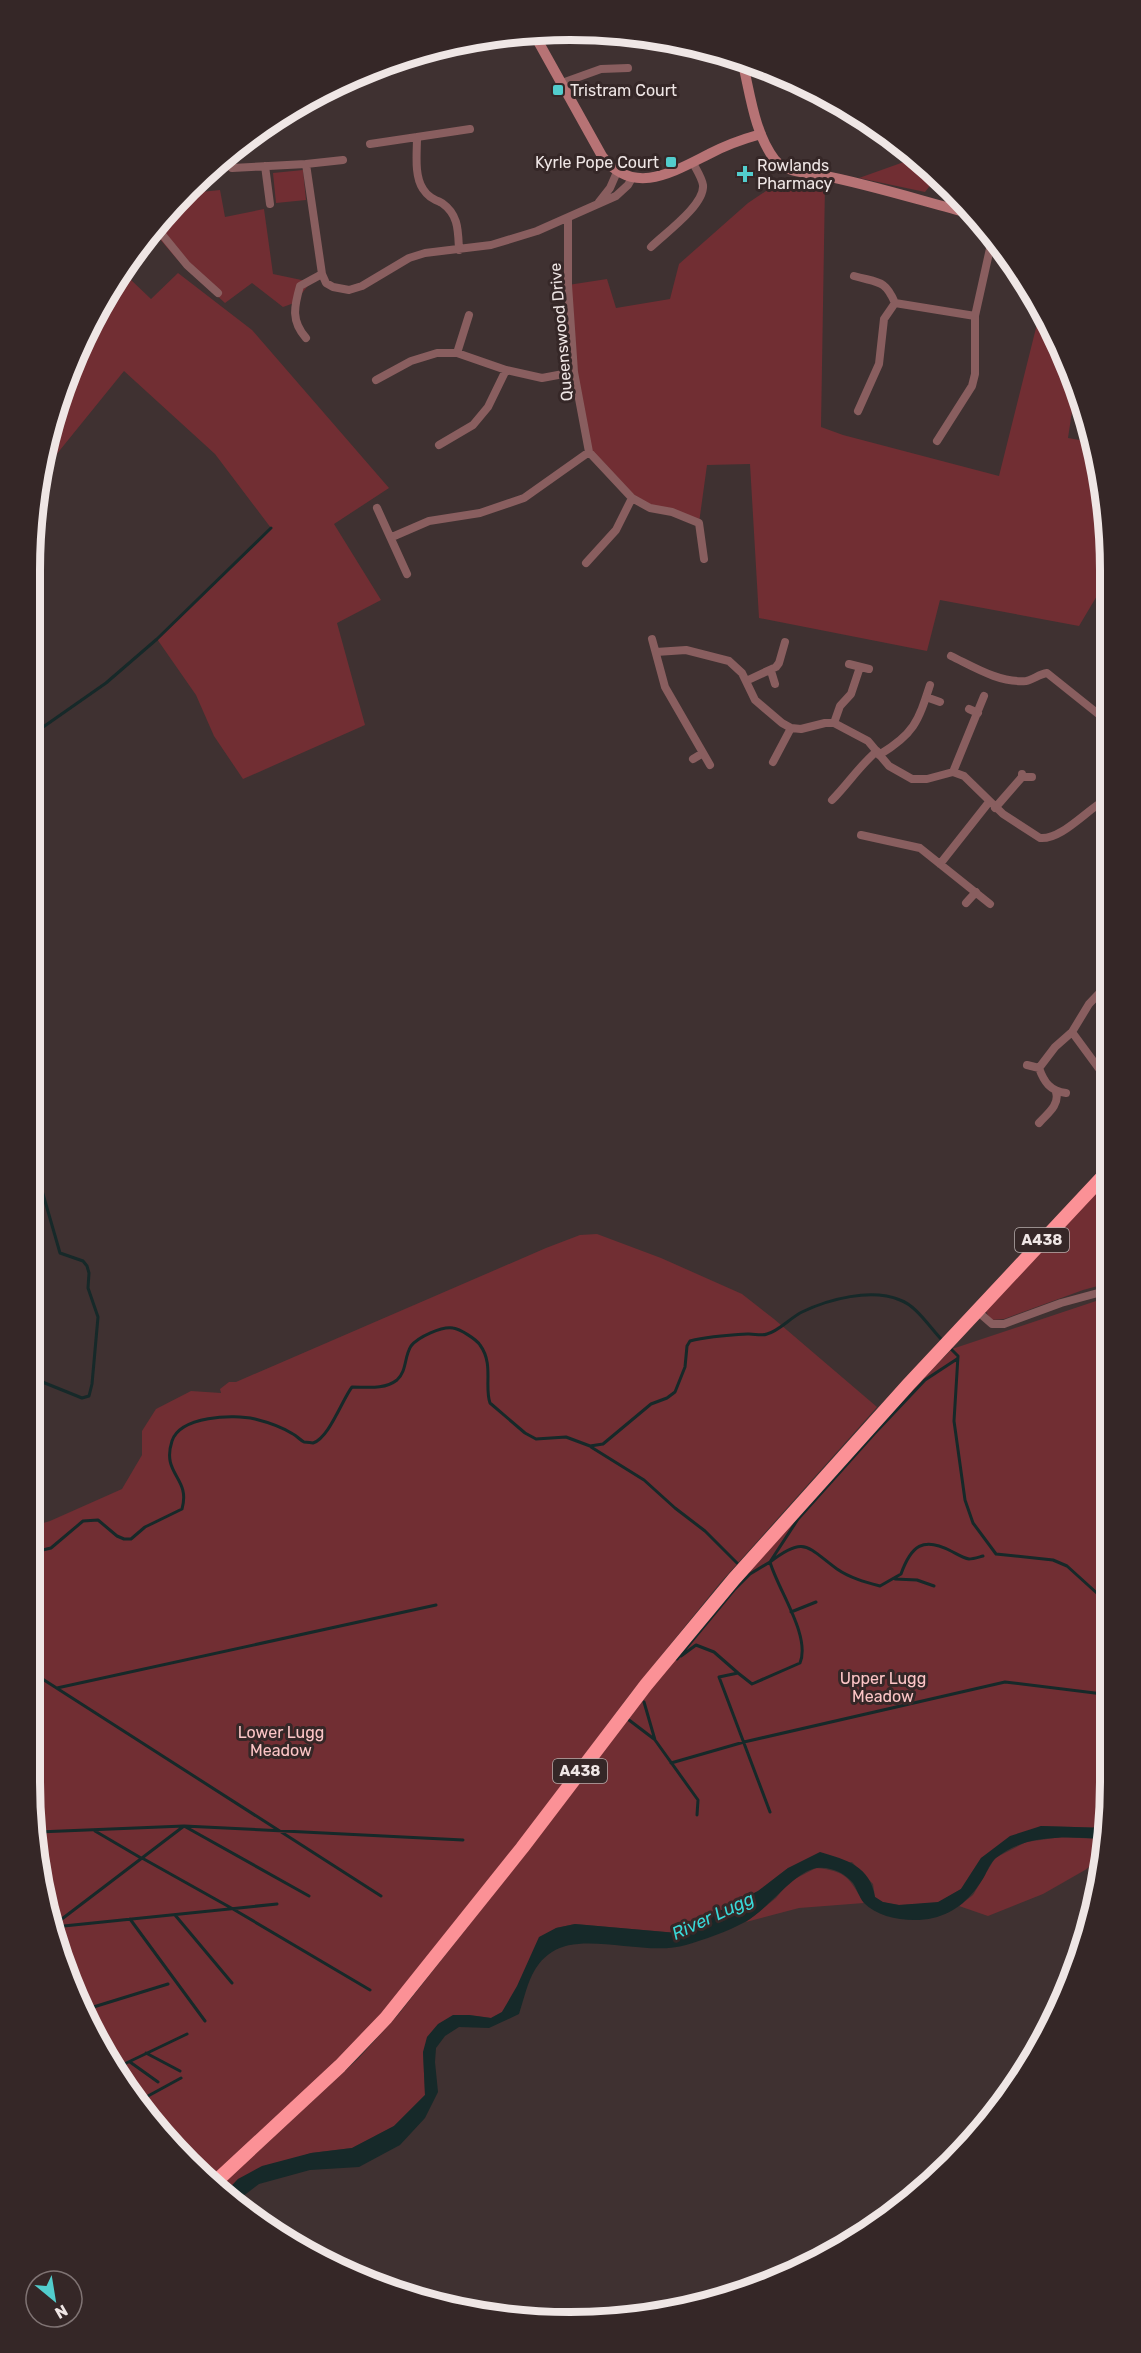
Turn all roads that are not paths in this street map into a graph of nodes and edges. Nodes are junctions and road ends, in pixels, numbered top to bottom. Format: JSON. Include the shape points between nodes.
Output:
{"nodes":[{"id":1,"x":538,"y":42,"type":"edge"},
{"id":2,"x":628,"y":68,"type":"dead end"},
{"id":3,"x":745,"y":70,"type":"edge"},
{"id":4,"x":562,"y":83,"type":"junction"},
{"id":5,"x":470,"y":129,"type":"dead end"},
{"id":6,"x":761,"y":134,"type":"junction"},
{"id":7,"x":417,"y":138,"type":"junction"},
{"id":8,"x":370,"y":144,"type":"dead end"},
{"id":9,"x":343,"y":160,"type":"dead end"},
{"id":10,"x":232,"y":163,"type":"edge"},
{"id":11,"x":693,"y":163,"type":"junction"},
{"id":12,"x":306,"y":164,"type":"junction"},
{"id":13,"x":265,"y":166,"type":"junction"},
{"id":14,"x":617,"y":172,"type":"junction"},
{"id":15,"x":632,"y":178,"type":"junction"},
{"id":16,"x":598,"y":203,"type":"junction"},
{"id":17,"x":270,"y":204,"type":"dead end"},
{"id":18,"x":959,"y":210,"type":"edge"},
{"id":19,"x":568,"y":219,"type":"junction"},
{"id":20,"x":162,"y":234,"type":"edge"},
{"id":21,"x":651,"y":247,"type":"dead end"},
{"id":22,"x":990,"y":247,"type":"edge"},
{"id":23,"x":459,"y":250,"type":"junction"},
{"id":24,"x":322,"y":274,"type":"junction"},
{"id":25,"x":854,"y":276,"type":"dead end"},
{"id":26,"x":218,"y":293,"type":"dead end"},
{"id":27,"x":894,"y":303,"type":"junction"},
{"id":28,"x":469,"y":315,"type":"dead end"},
{"id":29,"x":975,"y":316,"type":"junction"},
{"id":30,"x":306,"y":338,"type":"dead end"},
{"id":31,"x":456,"y":352,"type":"junction"},
{"id":32,"x":506,"y":370,"type":"junction"},
{"id":33,"x":574,"y":372,"type":"junction"},
{"id":34,"x":376,"y":380,"type":"dead end"},
{"id":35,"x":858,"y":411,"type":"dead end"},
{"id":36,"x":938,"y":441,"type":"dead end"},
{"id":37,"x":439,"y":445,"type":"dead end"},
{"id":38,"x":589,"y":452,"type":"junction"},
{"id":39,"x":632,"y":498,"type":"junction"},
{"id":40,"x":377,"y":508,"type":"dead end"},
{"id":41,"x":392,"y":537,"type":"junction"},
{"id":42,"x":704,"y":559,"type":"dead end"},
{"id":43,"x":586,"y":563,"type":"dead end"},
{"id":44,"x":407,"y":574,"type":"dead end"},
{"id":45,"x":652,"y":639,"type":"dead end"},
{"id":46,"x":785,"y":642,"type":"dead end"},
{"id":47,"x":656,"y":652,"type":"junction"},
{"id":48,"x":951,"y":656,"type":"dead end"},
{"id":49,"x":849,"y":664,"type":"dead end"},
{"id":50,"x":860,"y":667,"type":"junction"},
{"id":51,"x":869,"y":669,"type":"dead end"},
{"id":52,"x":771,"y":671,"type":"junction"},
{"id":53,"x":746,"y":681,"type":"junction"},
{"id":54,"x":775,"y":684,"type":"dead end"},
{"id":55,"x":930,"y":685,"type":"dead end"},
{"id":56,"x":984,"y":696,"type":"dead end"},
{"id":57,"x":926,"y":697,"type":"junction"},
{"id":58,"x":940,"y":702,"type":"dead end"},
{"id":59,"x":969,"y":709,"type":"dead end"},
{"id":60,"x":978,"y":713,"type":"junction"},
{"id":61,"x":1100,"y":715,"type":"edge"},
{"id":62,"x":834,"y":723,"type":"junction"},
{"id":63,"x":791,"y":728,"type":"junction"},
{"id":64,"x":703,"y":753,"type":"junction"},
{"id":65,"x":878,"y":753,"type":"junction"},
{"id":66,"x":693,"y":759,"type":"dead end"},
{"id":67,"x":773,"y":762,"type":"dead end"},
{"id":68,"x":710,"y":765,"type":"dead end"},
{"id":69,"x":954,"y":772,"type":"junction"},
{"id":70,"x":1032,"y":777,"type":"dead end"},
{"id":71,"x":832,"y":800,"type":"dead end"},
{"id":72,"x":1100,"y":803,"type":"edge"},
{"id":73,"x":992,"y":805,"type":"junction"},
{"id":74,"x":861,"y":835,"type":"dead end"},
{"id":75,"x":940,"y":864,"type":"junction"},
{"id":76,"x":976,"y":892,"type":"junction"},
{"id":77,"x":966,"y":903,"type":"dead end"},
{"id":78,"x":990,"y":904,"type":"dead end"},
{"id":79,"x":1100,"y":992,"type":"edge"},
{"id":80,"x":1072,"y":1032,"type":"junction"},
{"id":81,"x":1027,"y":1065,"type":"dead end"},
{"id":82,"x":1039,"y":1068,"type":"junction"},
{"id":83,"x":1100,"y":1070,"type":"edge"},
{"id":84,"x":1056,"y":1092,"type":"junction"},
{"id":85,"x":1066,"y":1094,"type":"dead end"},
{"id":86,"x":1039,"y":1123,"type":"dead end"},
{"id":87,"x":1100,"y":1180,"type":"edge"},
{"id":88,"x":1100,"y":1292,"type":"edge"},
{"id":89,"x":976,"y":1311,"type":"junction"},
{"id":90,"x":219,"y":2179,"type":"edge"}],
"edges":[{"from":1,"to":4,"type":"street"},
{"from":2,"to":4,"type":"street","via":[[601,69]]},
{"from":3,"to":6,"type":"street"},
{"from":4,"to":14,"type":"street","via":[[602,156]]},
{"from":5,"to":7,"type":"street"},
{"from":6,"to":11,"type":"street","via":[[732,143]]},
{"from":6,"to":18,"type":"street","via":[[775,161],[786,168],[860,183]]},
{"from":7,"to":8,"type":"street"},
{"from":7,"to":23,"type":"street","via":[[421,188],[453,214],[458,224]]},
{"from":9,"to":12,"type":"street"},
{"from":10,"to":13,"type":"street","via":[[232,168]]},
{"from":11,"to":15,"type":"street","via":[[656,177]]},
{"from":11,"to":21,"type":"street","via":[[703,185],[702,196]]},
{"from":12,"to":13,"type":"street"},
{"from":12,"to":24,"type":"street"},
{"from":13,"to":17,"type":"street"},
{"from":14,"to":15,"type":"street"},
{"from":14,"to":16,"type":"street"},
{"from":15,"to":16,"type":"street","via":[[616,196]]},
{"from":16,"to":19,"type":"street"},
{"from":19,"to":23,"type":"street","via":[[504,242]]},
{"from":19,"to":33,"type":"street","name":"Queenswood Drive"},
{"from":20,"to":26,"type":"street","via":[[187,265]]},
{"from":22,"to":29,"type":"street"},
{"from":23,"to":24,"type":"street","via":[[409,258],[349,290],[326,283]]},
{"from":24,"to":30,"type":"street","via":[[300,286],[296,328]]},
{"from":25,"to":27,"type":"street","via":[[884,284]]},
{"from":27,"to":29,"type":"street"},
{"from":27,"to":35,"type":"street","via":[[884,319],[879,364]]},
{"from":28,"to":31,"type":"street"},
{"from":29,"to":36,"type":"street","via":[[972,386]]},
{"from":31,"to":32,"type":"street"},
{"from":31,"to":34,"type":"street","via":[[411,361]]},
{"from":32,"to":33,"type":"street","via":[[542,378]]},
{"from":32,"to":37,"type":"street","via":[[488,407],[473,425]]},
{"from":33,"to":38,"type":"street","name":"Queenswood Drive"},
{"from":38,"to":39,"type":"street"},
{"from":38,"to":41,"type":"street","via":[[524,498],[480,513],[429,521]]},
{"from":39,"to":42,"type":"street","via":[[650,508],[699,523]]},
{"from":39,"to":43,"type":"street","via":[[616,530]]},
{"from":40,"to":41,"type":"street"},
{"from":41,"to":44,"type":"street"},
{"from":45,"to":47,"type":"street"},
{"from":46,"to":52,"type":"street","via":[[779,663]]},
{"from":47,"to":53,"type":"street","via":[[686,650],[720,657],[737,667]]},
{"from":47,"to":64,"type":"street","via":[[665,687]]},
{"from":48,"to":61,"type":"street","via":[[995,677],[1013,681],[1029,681],[1047,673]]},
{"from":49,"to":50,"type":"street"},
{"from":50,"to":51,"type":"street"},
{"from":50,"to":62,"type":"street","via":[[851,694],[840,706]]},
{"from":52,"to":53,"type":"street"},
{"from":52,"to":54,"type":"street"},
{"from":53,"to":63,"type":"street","via":[[756,700]]},
{"from":55,"to":57,"type":"street"},
{"from":56,"to":60,"type":"street"},
{"from":57,"to":58,"type":"street"},
{"from":57,"to":65,"type":"street","via":[[909,733]]},
{"from":59,"to":60,"type":"street"},
{"from":60,"to":69,"type":"street"},
{"from":62,"to":63,"type":"street"},
{"from":62,"to":65,"type":"street","via":[[868,741]]},
{"from":63,"to":67,"type":"street"},
{"from":64,"to":66,"type":"street"},
{"from":64,"to":68,"type":"street"},
{"from":65,"to":69,"type":"street","via":[[894,771],[912,779]]},
{"from":65,"to":71,"type":"street","via":[[864,762]]},
{"from":69,"to":73,"type":"street","via":[[964,776]]},
{"from":70,"to":73,"type":"street","via":[[1022,775]]},
{"from":72,"to":73,"type":"street","via":[[1046,839],[1028,832]]},
{"from":73,"to":75,"type":"street"},
{"from":74,"to":75,"type":"street","via":[[920,848]]},
{"from":75,"to":76,"type":"street"},
{"from":76,"to":77,"type":"street"},
{"from":76,"to":78,"type":"street"},
{"from":79,"to":80,"type":"street"},
{"from":80,"to":82,"type":"street"},
{"from":80,"to":83,"type":"street"},
{"from":81,"to":82,"type":"street"},
{"from":82,"to":84,"type":"street"},
{"from":84,"to":85,"type":"street"},
{"from":84,"to":86,"type":"street","via":[[1056,1105]]},
{"from":87,"to":89,"type":"highway","number":"A438"},
{"from":88,"to":89,"type":"street","via":[[1004,1324],[992,1324]]},
{"from":89,"to":90,"type":"highway","number":"A438","via":[[789,1515],[682,1639],[386,2018]]}]}
